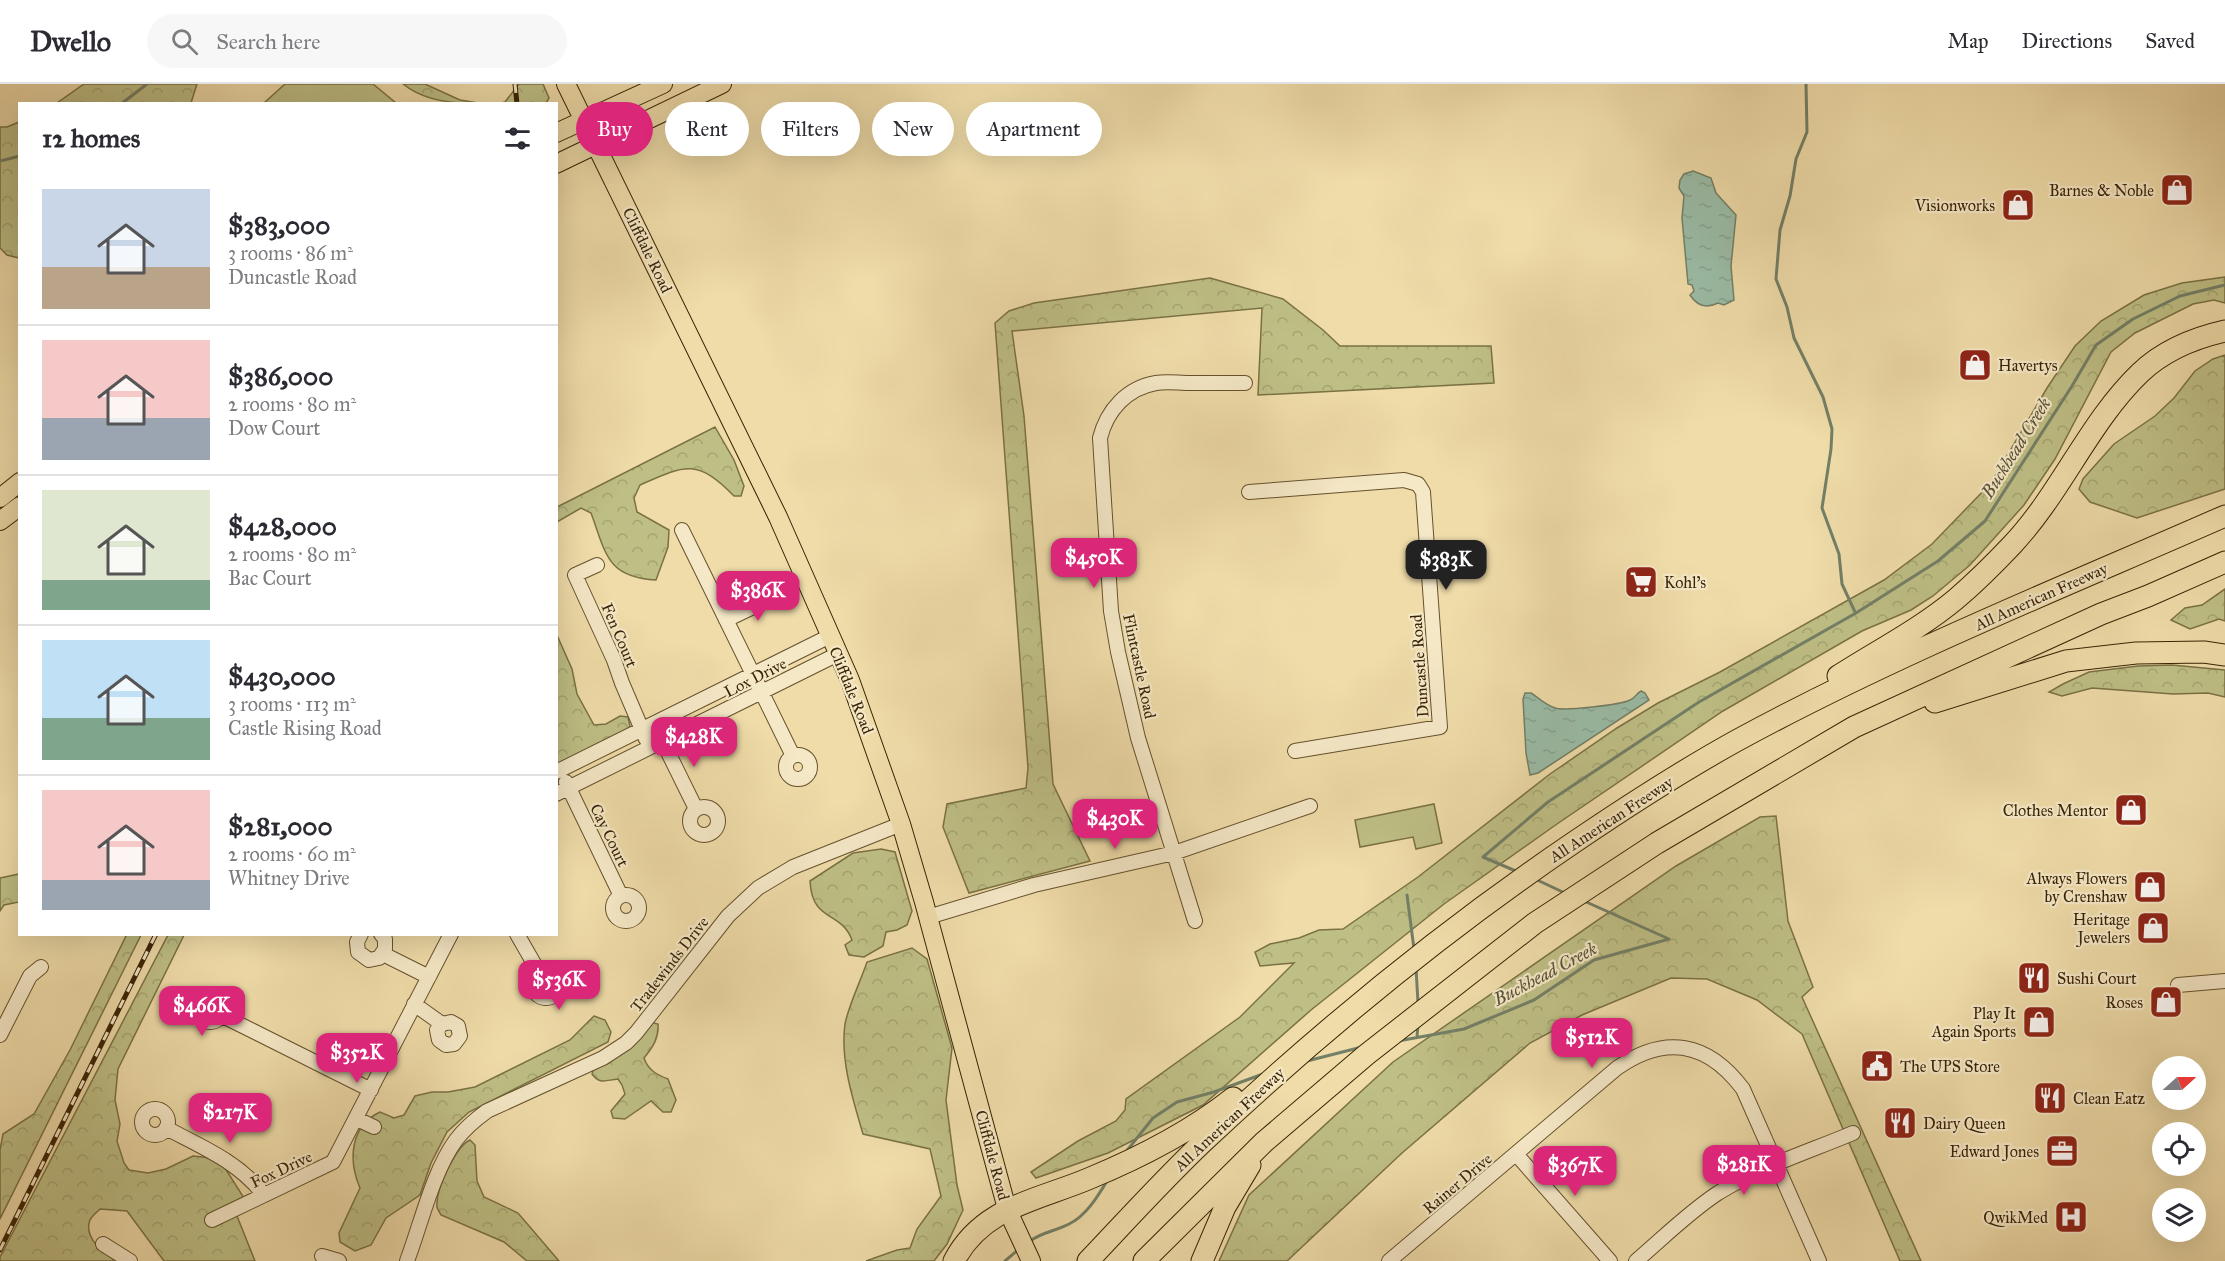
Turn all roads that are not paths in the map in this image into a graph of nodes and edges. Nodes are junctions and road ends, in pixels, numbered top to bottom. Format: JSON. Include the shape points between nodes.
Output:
{"nodes":[{"id":1,"x":566,"y":84,"type":"edge"},
{"id":2,"x":663,"y":84,"type":"edge"},
{"id":3,"x":722,"y":84,"type":"edge"},
{"id":4,"x":625,"y":102,"type":"edge"},
{"id":5,"x":576,"y":105,"type":"edge"},
{"id":6,"x":653,"y":117,"type":"edge"},
{"id":7,"x":576,"y":124,"type":"edge"},
{"id":8,"x":558,"y":132,"type":"edge"},
{"id":9,"x":576,"y":154,"type":"edge"},
{"id":10,"x":601,"y":156,"type":"edge"},
{"id":11,"x":558,"y":163,"type":"edge"},
{"id":12,"x":2225,"y":332,"type":"edge"},
{"id":13,"x":1245,"y":383,"type":"dead end"},
{"id":14,"x":18,"y":484,"type":"edge"},
{"id":15,"x":1249,"y":492,"type":"dead end"},
{"id":16,"x":0,"y":498,"type":"edge"},
{"id":17,"x":18,"y":508,"type":"edge"},
{"id":18,"x":2225,"y":516,"type":"edge"},
{"id":19,"x":0,"y":521,"type":"edge"},
{"id":20,"x":682,"y":530,"type":"dead end"},
{"id":21,"x":2225,"y":562,"type":"edge"},
{"id":22,"x":597,"y":565,"type":"dead end"},
{"id":23,"x":776,"y":596,"type":"dead end"},
{"id":24,"x":726,"y":620,"type":"junction"},
{"id":25,"x":830,"y":636,"type":"junction"},
{"id":26,"x":838,"y":654,"type":"junction"},
{"id":27,"x":2225,"y":655,"type":"edge"},
{"id":28,"x":754,"y":676,"type":"junction"},
{"id":29,"x":762,"y":692,"type":"junction"},
{"id":30,"x":1854,"y":727,"type":"junction"},
{"id":31,"x":642,"y":731,"type":"junction"},
{"id":32,"x":1736,"y":741,"type":"junction"},
{"id":33,"x":657,"y":745,"type":"junction"},
{"id":34,"x":1295,"y":751,"type":"dead end"},
{"id":35,"x":793,"y":756,"type":"dead end"},
{"id":36,"x":559,"y":771,"type":"edge"},
{"id":37,"x":563,"y":791,"type":"edge"},
{"id":38,"x":1310,"y":806,"type":"dead end"},
{"id":39,"x":696,"y":809,"type":"dead end"},
{"id":40,"x":901,"y":824,"type":"junction"},
{"id":41,"x":1174,"y":853,"type":"junction"},
{"id":42,"x":621,"y":896,"type":"dead end"},
{"id":43,"x":928,"y":917,"type":"junction"},
{"id":44,"x":1195,"y":921,"type":"dead end"},
{"id":45,"x":360,"y":936,"type":"edge"},
{"id":46,"x":382,"y":936,"type":"edge"},
{"id":47,"x":450,"y":936,"type":"edge"},
{"id":48,"x":518,"y":936,"type":"edge"},
{"id":49,"x":383,"y":954,"type":"junction"},
{"id":50,"x":41,"y":968,"type":"dead end"},
{"id":51,"x":540,"y":974,"type":"dead end"},
{"id":52,"x":429,"y":977,"type":"junction"},
{"id":53,"x":2225,"y":981,"type":"edge"},
{"id":54,"x":2178,"y":985,"type":"dead end"},
{"id":55,"x":414,"y":1004,"type":"junction"},
{"id":56,"x":221,"y":1014,"type":"dead end"},
{"id":57,"x":442,"y":1024,"type":"dead end"},
{"id":58,"x":1325,"y":1030,"type":"junction"},
{"id":59,"x":0,"y":1035,"type":"edge"},
{"id":60,"x":371,"y":1090,"type":"junction"},
{"id":61,"x":357,"y":1119,"type":"junction"},
{"id":62,"x":374,"y":1127,"type":"dead end"},
{"id":63,"x":166,"y":1128,"type":"dead end"},
{"id":64,"x":1853,"y":1133,"type":"dead end"},
{"id":65,"x":1264,"y":1142,"type":"junction"},
{"id":66,"x":1516,"y":1154,"type":"junction"},
{"id":67,"x":1778,"y":1164,"type":"junction"},
{"id":68,"x":264,"y":1195,"type":"junction"},
{"id":69,"x":1007,"y":1209,"type":"junction"},
{"id":70,"x":212,"y":1220,"type":"dead end"},
{"id":71,"x":103,"y":1244,"type":"dead end"},
{"id":72,"x":322,"y":1256,"type":"dead end"},
{"id":73,"x":1029,"y":1257,"type":"edge"},
{"id":74,"x":130,"y":1261,"type":"edge"},
{"id":75,"x":339,"y":1261,"type":"edge"},
{"id":76,"x":407,"y":1261,"type":"edge"},
{"id":77,"x":954,"y":1261,"type":"edge"},
{"id":78,"x":1088,"y":1261,"type":"edge"},
{"id":79,"x":1144,"y":1261,"type":"edge"},
{"id":80,"x":1202,"y":1261,"type":"edge"},
{"id":81,"x":1389,"y":1261,"type":"edge"},
{"id":82,"x":1610,"y":1261,"type":"edge"},
{"id":83,"x":1636,"y":1261,"type":"edge"},
{"id":84,"x":1819,"y":1261,"type":"edge"}],
"edges":[{"from":1,"to":5,"type":"main road","name":"Cliffdale Road"},
{"from":2,"to":4,"type":"main road"},
{"from":3,"to":6,"type":"main road"},
{"from":7,"to":8,"type":"main road"},
{"from":9,"to":11,"type":"main road"},
{"from":10,"to":25,"type":"main road","name":"Cliffdale Road","via":[[778,517]]},
{"from":12,"to":32,"type":"highway","via":[[2178,346],[2141,372],[2107,414],[2037,518],[1955,599]]},
{"from":13,"to":41,"type":"street","name":"Flintcastle Road","via":[[1148,385],[1119,402],[1103,425],[1100,438],[1111,611],[1118,652],[1135,728]]},
{"from":14,"to":16,"type":"main road"},
{"from":15,"to":34,"type":"street","name":"Duncastle Road","via":[[1404,480],[1418,484],[1423,492],[1440,727]]},
{"from":17,"to":19,"type":"main road"},
{"from":18,"to":32,"type":"highway","name":"All American Freeway","via":[[1910,654]]},
{"from":20,"to":24,"type":"street"},
{"from":21,"to":30,"type":"highway"},
{"from":22,"to":31,"type":"street","name":"Fen Court","via":[[575,575]]},
{"from":23,"to":24,"type":"street"},
{"from":24,"to":28,"type":"street"},
{"from":25,"to":26,"type":"main road","name":"Cliffdale Road"},
{"from":25,"to":28,"type":"street","name":"Lox Drive"},
{"from":26,"to":29,"type":"street","name":"Lox Drive"},
{"from":26,"to":40,"type":"main road","name":"Cliffdale Road"},
{"from":27,"to":30,"type":"highway","via":[[2136,653],[2066,661]]},
{"from":28,"to":29,"type":"street"},
{"from":28,"to":31,"type":"street","name":"Lox Drive"},
{"from":29,"to":33,"type":"street","name":"Lox Drive"},
{"from":29,"to":35,"type":"street"},
{"from":30,"to":65,"type":"highway","via":[[1657,843],[1535,923],[1366,1055]]},
{"from":31,"to":33,"type":"street"},
{"from":31,"to":36,"type":"street","name":"Lox Drive"},
{"from":32,"to":58,"type":"highway","name":"All American Freeway","via":[[1640,798],[1529,873]]},
{"from":33,"to":37,"type":"street","name":"Lox Drive"},
{"from":33,"to":39,"type":"street"},
{"from":36,"to":37,"type":"street","name":"Cay Court"},
{"from":37,"to":42,"type":"street","name":"Cay Court"},
{"from":38,"to":41,"type":"street"},
{"from":40,"to":43,"type":"main road","name":"Cliffdale Road"},
{"from":40,"to":76,"type":"street","name":"Tradewinds Drive","via":[[793,867],[758,888],[728,916],[626,1043],[603,1058],[487,1111],[471,1123],[443,1162]]},
{"from":41,"to":43,"type":"street","via":[[1034,885]]},
{"from":41,"to":44,"type":"street","name":"Flintcastle Road"},
{"from":43,"to":69,"type":"main road","name":"Cliffdale Road"},
{"from":45,"to":49,"type":"street","via":[[357,947],[362,956],[374,960]]},
{"from":46,"to":49,"type":"street","via":[[386,944]]},
{"from":47,"to":52,"type":"street","name":"Fox Drive"},
{"from":48,"to":51,"type":"street"},
{"from":49,"to":52,"type":"street"},
{"from":50,"to":59,"type":"street","via":[[30,976]]},
{"from":52,"to":55,"type":"street","name":"Fox Drive"},
{"from":53,"to":54,"type":"street"},
{"from":55,"to":57,"type":"street"},
{"from":55,"to":60,"type":"street","name":"Fox Drive"},
{"from":56,"to":60,"type":"street"},
{"from":58,"to":69,"type":"highway","via":[[1193,1128],[1089,1179]]},
{"from":58,"to":78,"type":"highway","name":"All American Freeway","via":[[1201,1144]]},
{"from":60,"to":61,"type":"street","name":"Fox Drive"},
{"from":61,"to":62,"type":"street"},
{"from":61,"to":68,"type":"street","name":"Fox Drive","via":[[333,1162]]},
{"from":63,"to":68,"type":"street","via":[[234,1165]]},
{"from":64,"to":67,"type":"street"},
{"from":65,"to":79,"type":"highway"},
{"from":65,"to":80,"type":"highway","via":[[1225,1207]]},
{"from":66,"to":67,"type":"street","name":"Rainer Drive","via":[[1629,1059],[1648,1050],[1675,1047],[1713,1059],[1734,1077]]},
{"from":66,"to":81,"type":"street","name":"Rainer Drive"},
{"from":66,"to":82,"type":"street"},
{"from":67,"to":83,"type":"street","via":[[1715,1195]]},
{"from":67,"to":84,"type":"street","name":"Rainer Drive"},
{"from":68,"to":70,"type":"street","name":"Fox Drive"},
{"from":69,"to":73,"type":"main road","name":"Cliffdale Road"},
{"from":69,"to":77,"type":"highway","via":[[969,1239]]},
{"from":71,"to":74,"type":"street"},
{"from":72,"to":75,"type":"street"}]}
